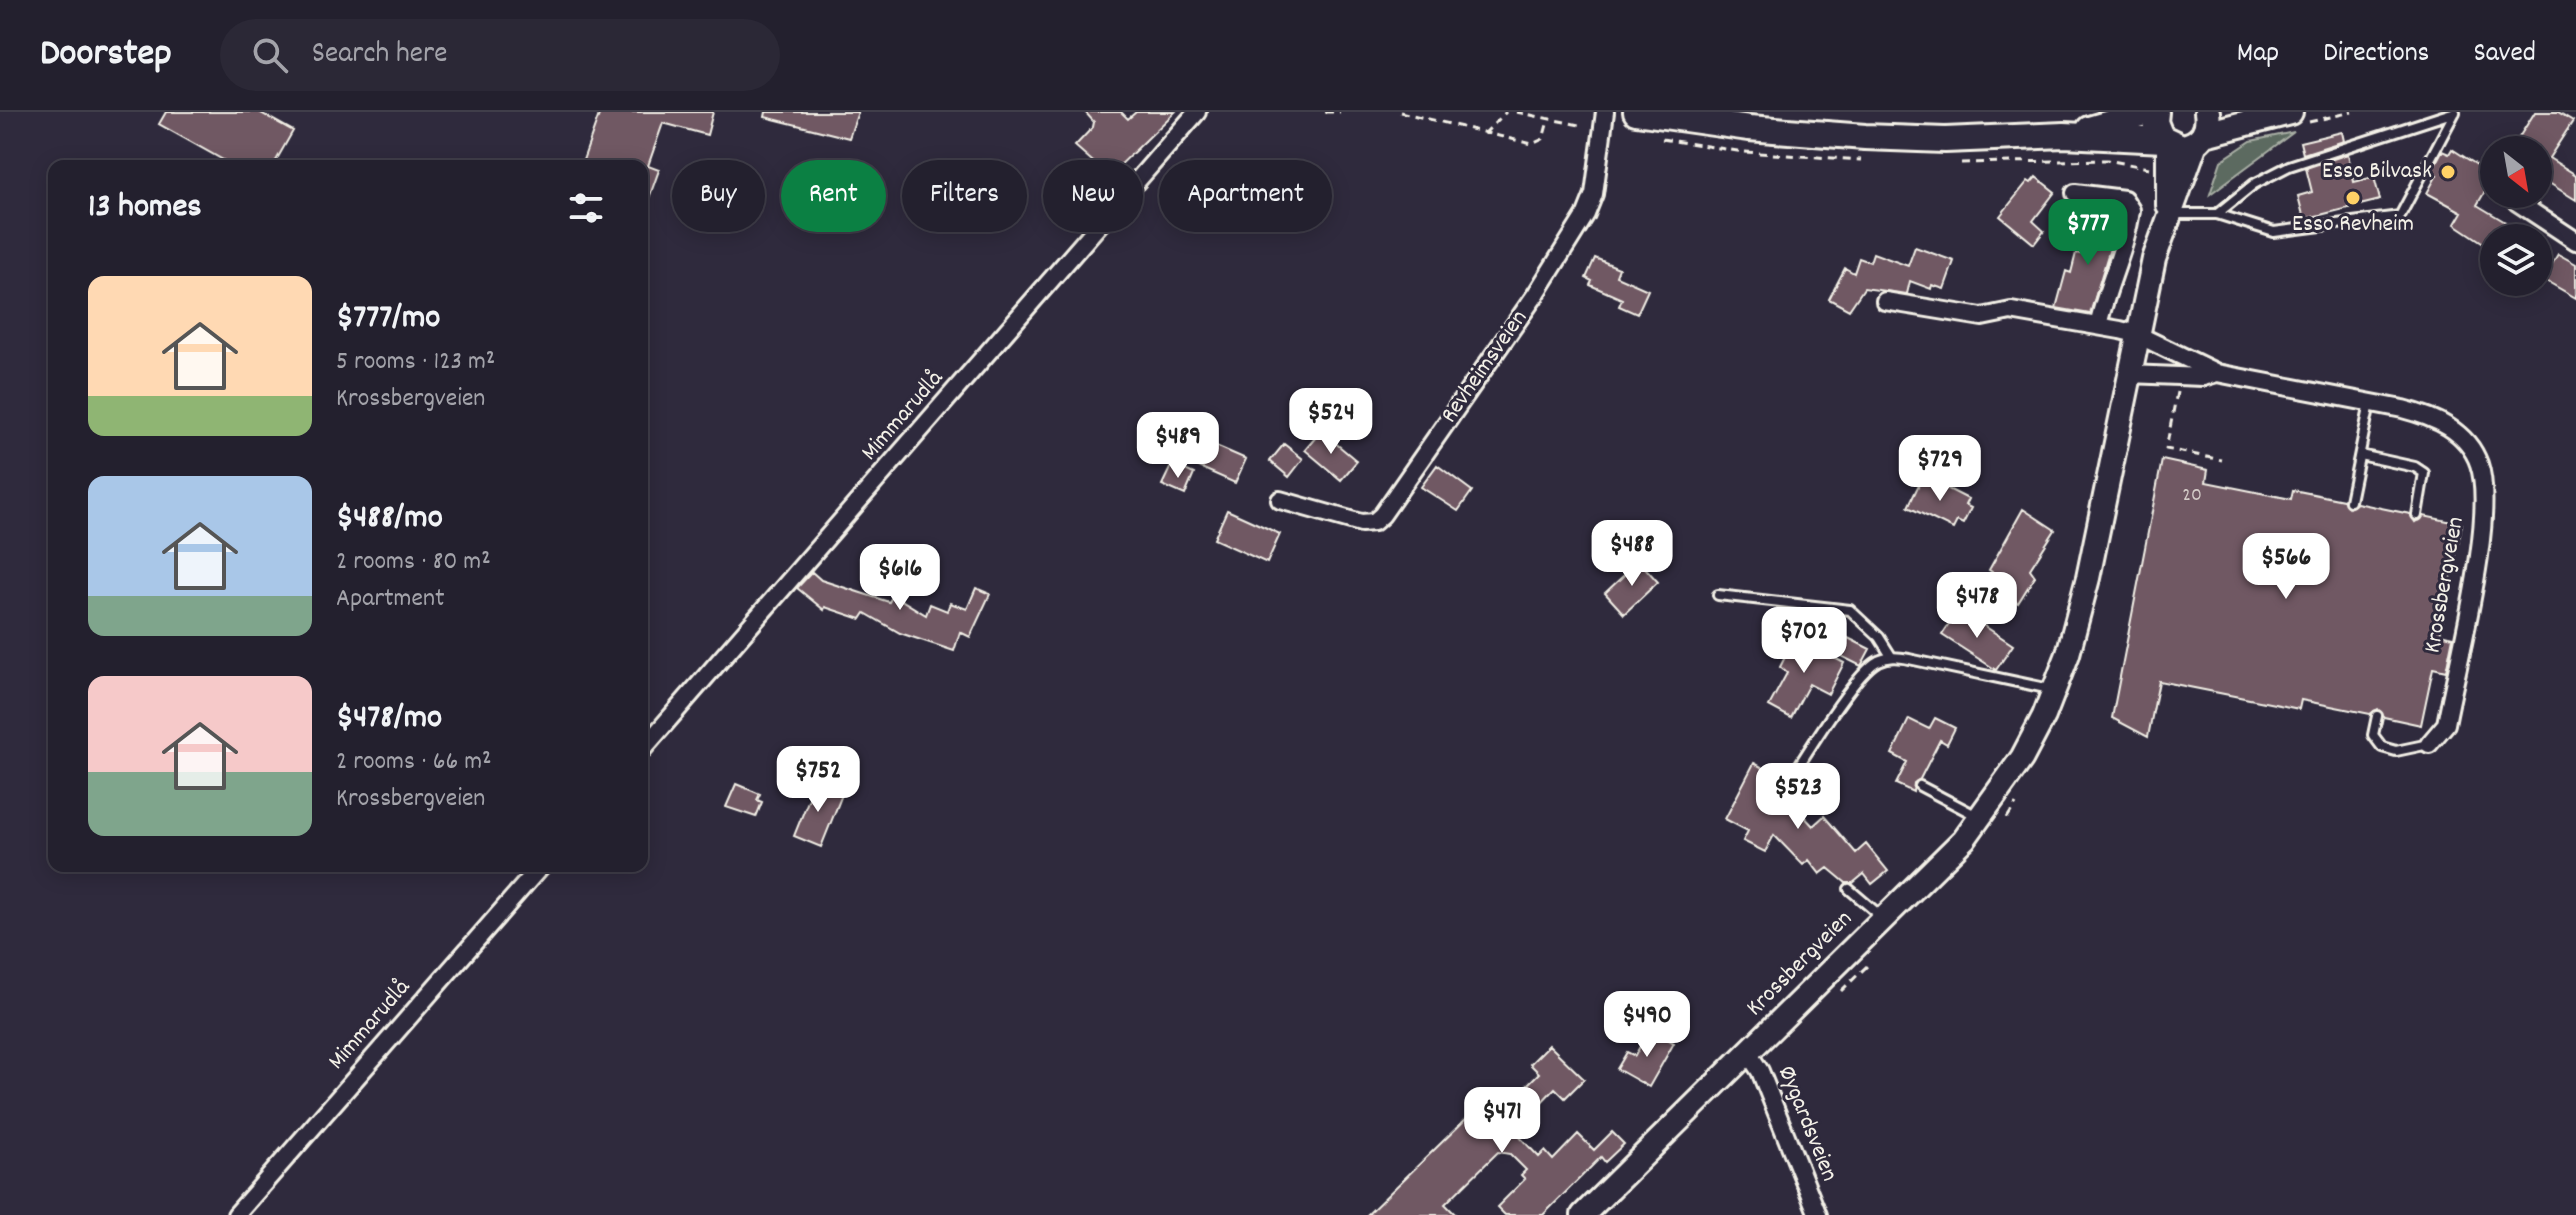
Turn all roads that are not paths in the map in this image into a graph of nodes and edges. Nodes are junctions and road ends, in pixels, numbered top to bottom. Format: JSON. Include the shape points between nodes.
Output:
{"nodes":[{"id":1,"x":1197,"y":112,"type":"edge"},
{"id":2,"x":1605,"y":112,"type":"edge"},
{"id":3,"x":1636,"y":112,"type":"edge"},
{"id":4,"x":2148,"y":112,"type":"edge"},
{"id":5,"x":2156,"y":112,"type":"edge"},
{"id":6,"x":2290,"y":112,"type":"edge"},
{"id":7,"x":2455,"y":112,"type":"edge"},
{"id":8,"x":2203,"y":130,"type":"edge"},
{"id":9,"x":2064,"y":135,"type":"junction"},
{"id":10,"x":2166,"y":142,"type":"junction"},
{"id":11,"x":2075,"y":193,"type":"dead end"},
{"id":12,"x":2526,"y":208,"type":"edge"},
{"id":13,"x":2168,"y":214,"type":"junction"},
{"id":14,"x":2217,"y":214,"type":"junction"},
{"id":15,"x":2576,"y":241,"type":"edge"},
{"id":16,"x":1885,"y":301,"type":"dead end"},
{"id":17,"x":2098,"y":326,"type":"junction"},
{"id":18,"x":2136,"y":334,"type":"junction"},
{"id":19,"x":2217,"y":373,"type":"junction"},
{"id":20,"x":2128,"y":374,"type":"junction"},
{"id":21,"x":2370,"y":403,"type":"junction"},
{"id":22,"x":2360,"y":455,"type":"junction"},
{"id":23,"x":1280,"y":500,"type":"dead end"},
{"id":24,"x":2350,"y":501,"type":"dead end"},
{"id":25,"x":2417,"y":515,"type":"dead end"},
{"id":26,"x":1718,"y":595,"type":"dead end"},
{"id":27,"x":1891,"y":656,"type":"junction"},
{"id":28,"x":2055,"y":690,"type":"junction"},
{"id":29,"x":2377,"y":716,"type":"dead end"},
{"id":30,"x":648,"y":743,"type":"edge"},
{"id":31,"x":2429,"y":744,"type":"joint"},
{"id":32,"x":1920,"y":786,"type":"dead end"},
{"id":33,"x":1784,"y":789,"type":"dead end"},
{"id":34,"x":1992,"y":821,"type":"junction"},
{"id":35,"x":536,"y":872,"type":"edge"},
{"id":36,"x":1849,"y":889,"type":"dead end"},
{"id":37,"x":1883,"y":919,"type":"junction"},
{"id":38,"x":1748,"y":1053,"type":"junction"},
{"id":39,"x":236,"y":1215,"type":"edge"},
{"id":40,"x":1583,"y":1215,"type":"edge"},
{"id":41,"x":1818,"y":1215,"type":"edge"}],
"edges":[{"from":1,"to":30,"type":"street","name":"Mimmarudlå"},
{"from":2,"to":23,"type":"street","name":"Revheimsveien","via":[[1594,194],[1586,214],[1382,515],[1361,523]]},
{"from":3,"to":9,"type":"main road","via":[[1865,137]]},
{"from":4,"to":9,"type":"main road"},
{"from":5,"to":10,"type":"main road","via":[[2156,129]]},
{"from":6,"to":8,"type":"main road"},
{"from":7,"to":14,"type":"lane","via":[[2289,166],[2254,184]]},
{"from":7,"to":14,"type":"lane","via":[[2400,216],[2274,232]]},
{"from":8,"to":10,"type":"main road","via":[[2182,147]]},
{"from":8,"to":13,"type":"street","name":"Krossbergveien"},
{"from":9,"to":10,"type":"main road"},
{"from":10,"to":13,"type":"street","name":"Krossbergveien"},
{"from":11,"to":17,"type":"street","via":[[2124,199],[2131,210],[2129,232]]},
{"from":12,"to":15,"type":"street"},
{"from":13,"to":14,"type":"lane"},
{"from":13,"to":18,"type":"street","name":"Krossbergveien"},
{"from":16,"to":17,"type":"street","name":"Krossbergveien","via":[[1982,317],[2011,311]]},
{"from":17,"to":18,"type":"street","name":"Krossbergveien"},
{"from":18,"to":19,"type":"street","name":"Krossbergveien"},
{"from":18,"to":20,"type":"street","name":"Krossbergveien"},
{"from":19,"to":20,"type":"street","name":"Krossbergveien"},
{"from":19,"to":21,"type":"street","name":"Krossbergveien"},
{"from":20,"to":28,"type":"street","name":"Krossbergveien","via":[[2088,578]]},
{"from":21,"to":22,"type":"lane"},
{"from":21,"to":31,"type":"street","name":"Krossbergveien","via":[[2427,415],[2452,429],[2472,451],[2483,482],[2484,520],[2446,724]]},
{"from":22,"to":24,"type":"lane"},
{"from":22,"to":25,"type":"lane","via":[[2424,473]]},
{"from":26,"to":27,"type":"lane","via":[[1850,610]]},
{"from":27,"to":28,"type":"lane"},
{"from":27,"to":33,"type":"lane","via":[[1871,666]]},
{"from":28,"to":34,"type":"street","name":"Krossbergveien"},
{"from":29,"to":31,"type":"lane","via":[[2373,735],[2382,747],[2396,751]]},
{"from":32,"to":34,"type":"lane"},
{"from":34,"to":37,"type":"street","name":"Krossbergveien"},
{"from":35,"to":39,"type":"street","name":"Mimmarudlå"},
{"from":36,"to":37,"type":"lane","name":"Krossbergveien"},
{"from":37,"to":38,"type":"street","name":"Krossbergveien"},
{"from":38,"to":40,"type":"street","name":"Krossbergveien"},
{"from":38,"to":41,"type":"street","name":"Øygardsveien"}]}
